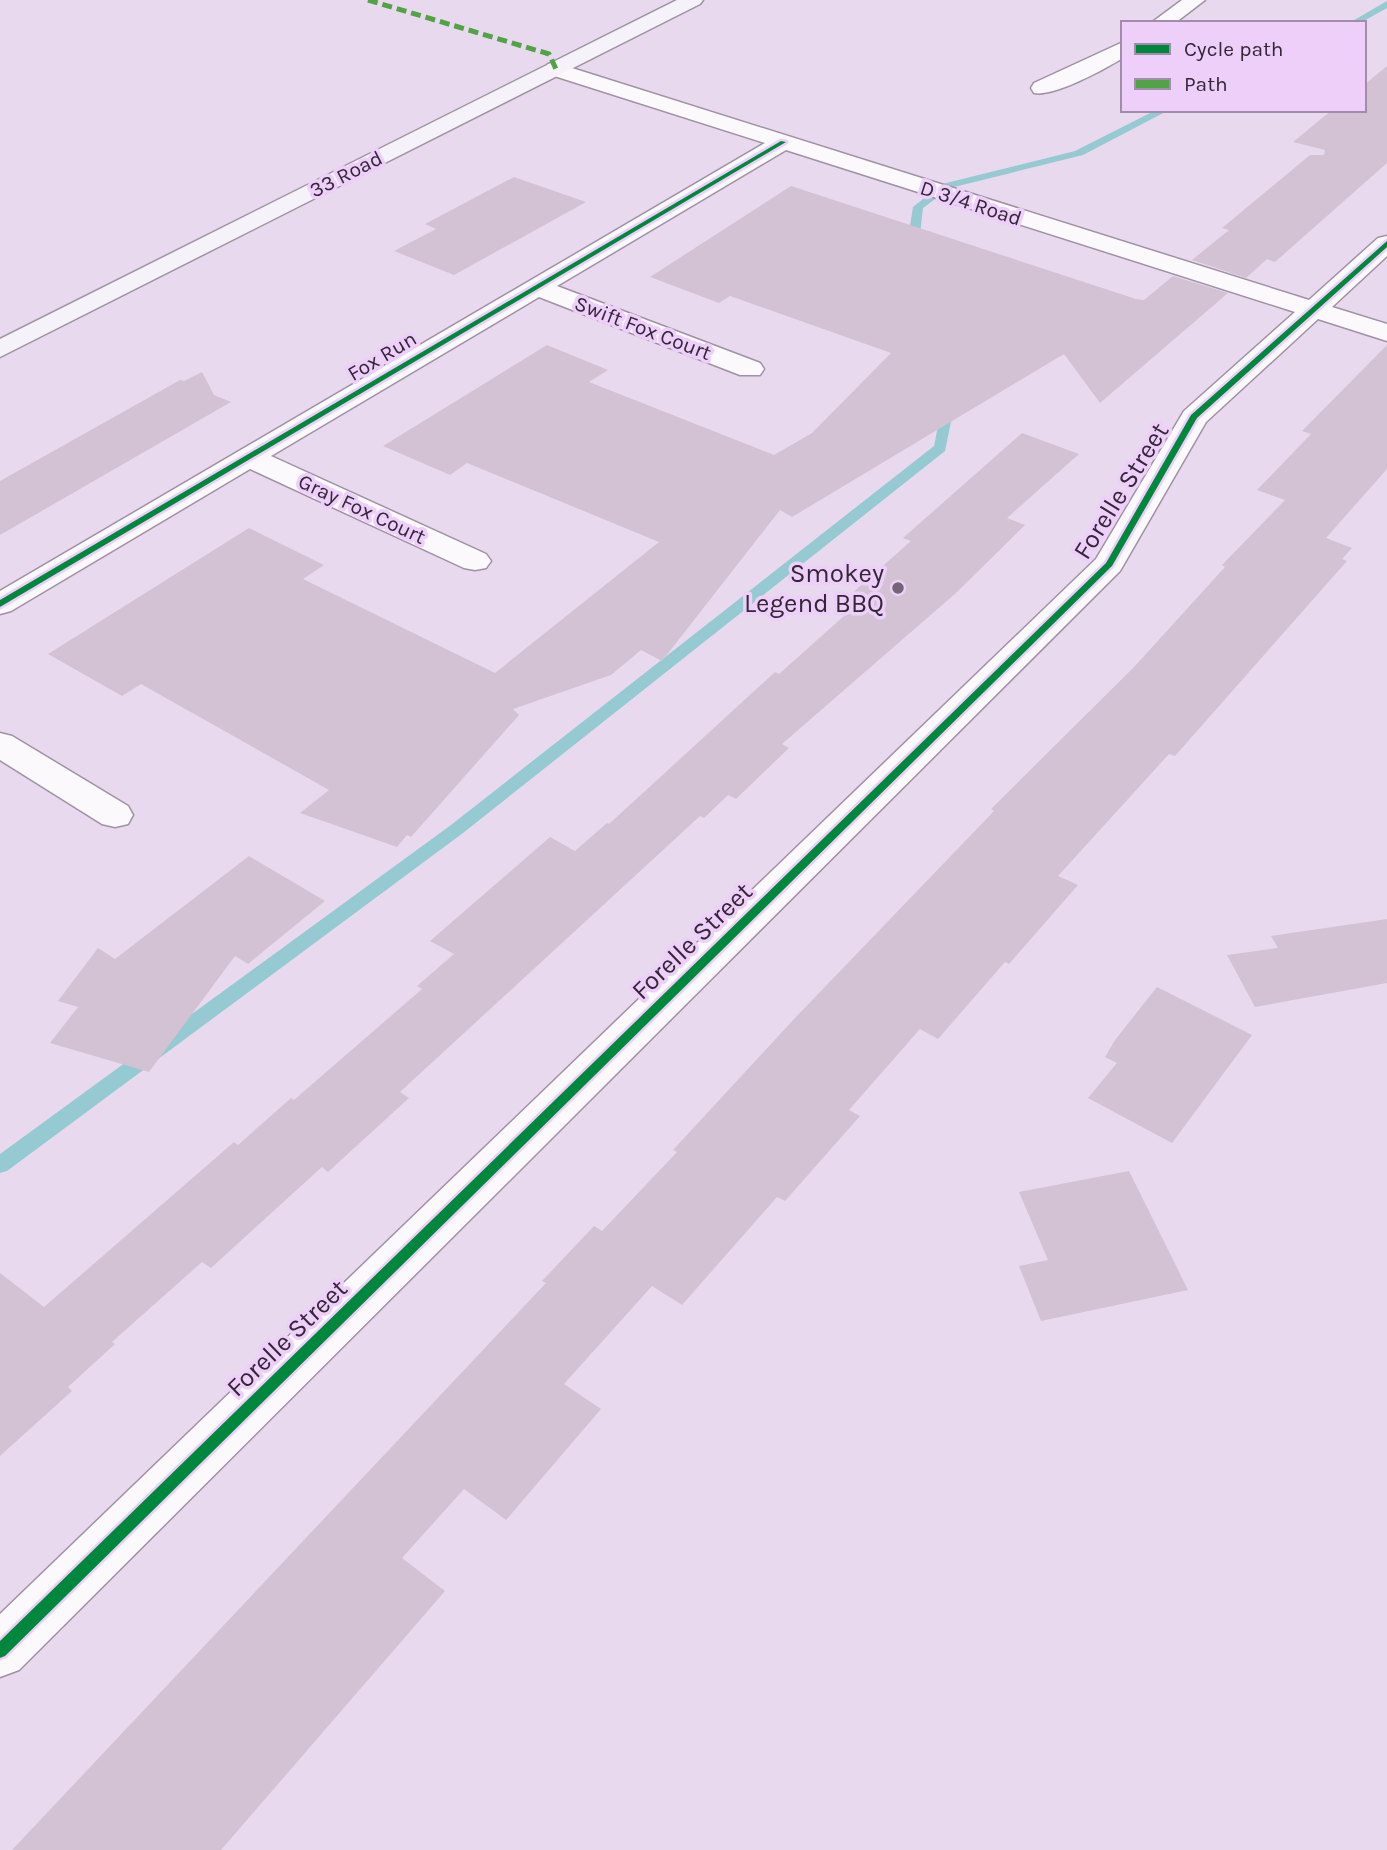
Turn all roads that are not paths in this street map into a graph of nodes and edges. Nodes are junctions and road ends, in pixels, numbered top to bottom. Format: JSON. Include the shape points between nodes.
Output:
{"nodes":[{"id":1,"x":693,"y":0,"type":"edge"},
{"id":2,"x":1195,"y":0,"type":"edge"},
{"id":3,"x":1164,"y":21,"type":"edge"},
{"id":4,"x":1121,"y":49,"type":"edge"},
{"id":5,"x":556,"y":69,"type":"junction"},
{"id":6,"x":1042,"y":88,"type":"dead end"},
{"id":7,"x":783,"y":142,"type":"junction"},
{"id":8,"x":1387,"y":243,"type":"edge"},
{"id":9,"x":536,"y":287,"type":"junction"},
{"id":10,"x":1314,"y":311,"type":"junction"},
{"id":11,"x":1387,"y":334,"type":"edge"},
{"id":12,"x":0,"y":348,"type":"edge"},
{"id":13,"x":750,"y":369,"type":"dead end"},
{"id":14,"x":249,"y":457,"type":"junction"},
{"id":15,"x":475,"y":561,"type":"dead end"},
{"id":16,"x":0,"y":604,"type":"edge"},
{"id":17,"x":0,"y":744,"type":"edge"},
{"id":18,"x":115,"y":815,"type":"dead end"},
{"id":19,"x":0,"y":1651,"type":"edge"}],
"edges":[{"from":1,"to":5,"type":"main road","name":"33 Road"},
{"from":2,"to":3,"type":"street"},
{"from":4,"to":6,"type":"street"},
{"from":5,"to":7,"type":"street","name":"D 3/4 Road"},
{"from":5,"to":12,"type":"main road","name":"33 Road"},
{"from":7,"to":9,"type":"street","name":"Fox Run"},
{"from":7,"to":10,"type":"street","name":"D 3/4 Road"},
{"from":8,"to":10,"type":"street","name":"Forelle Street"},
{"from":9,"to":13,"type":"street","name":"Swift Fox Court"},
{"from":9,"to":14,"type":"street","name":"Fox Run"},
{"from":10,"to":11,"type":"street","name":"D 3/4 Road"},
{"from":10,"to":19,"type":"street","name":"Forelle Street","via":[[1194,417],[1109,564]]},
{"from":14,"to":15,"type":"street","name":"Gray Fox Court"},
{"from":14,"to":16,"type":"street","name":"Fox Run"},
{"from":17,"to":18,"type":"street"}]}
